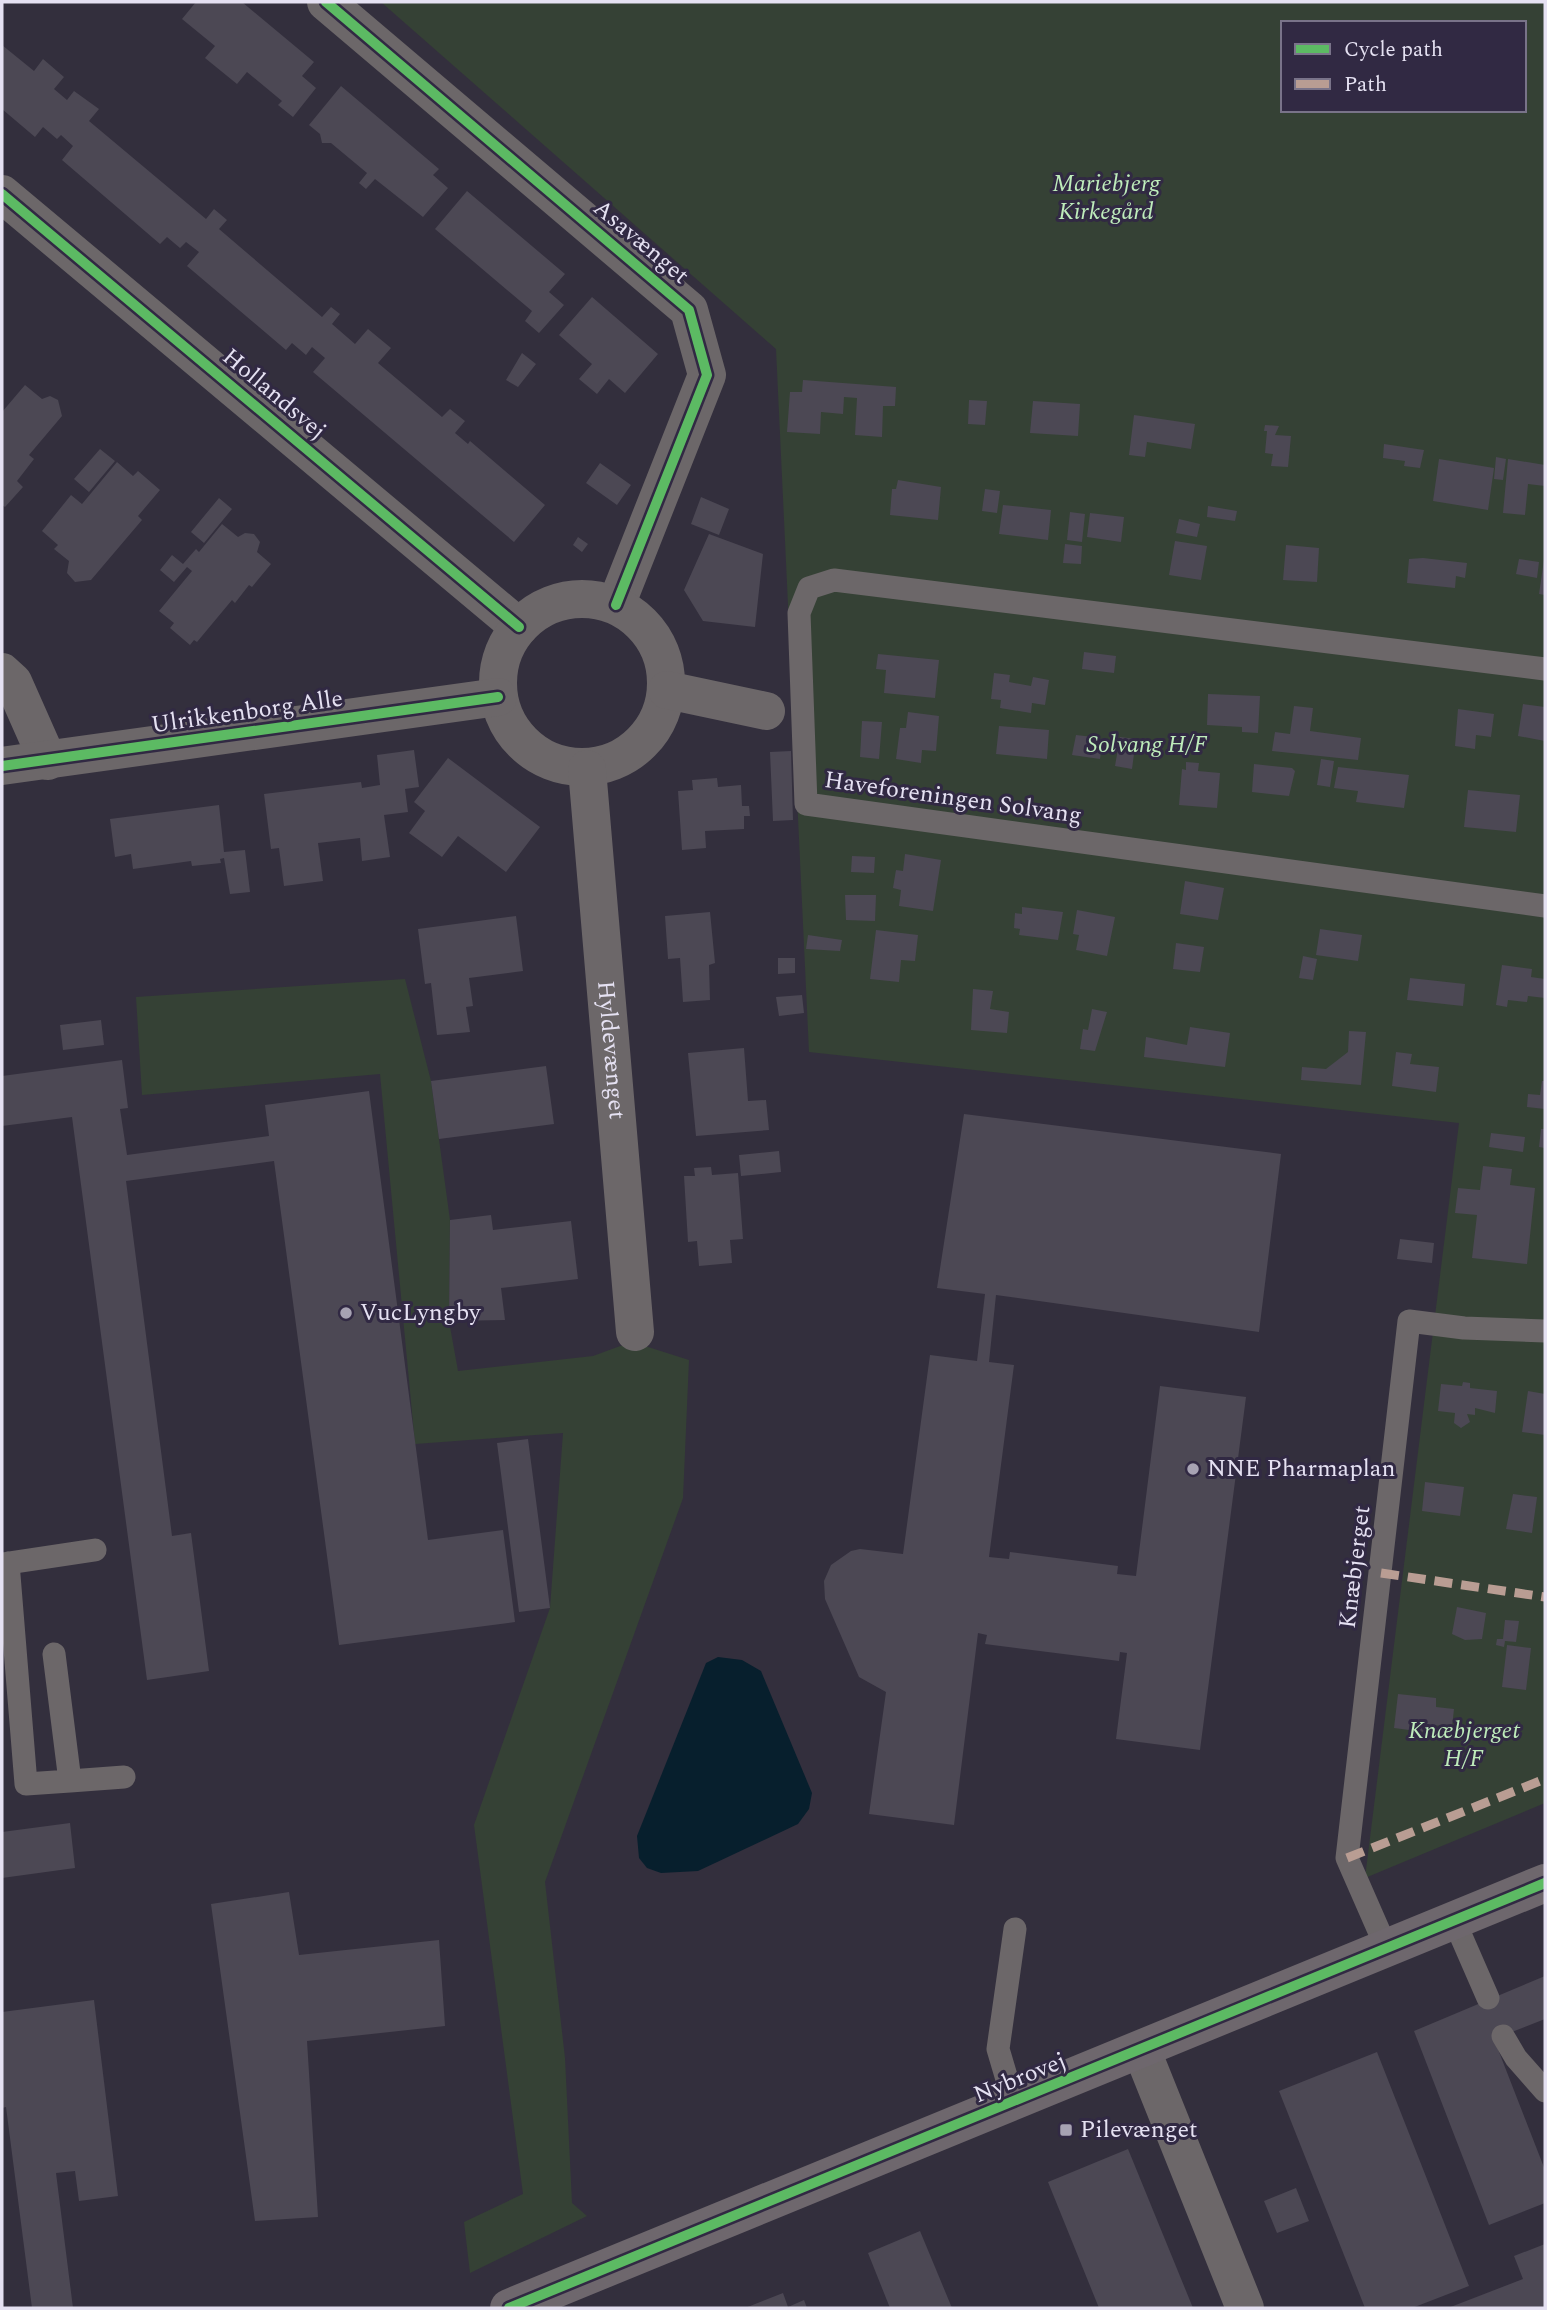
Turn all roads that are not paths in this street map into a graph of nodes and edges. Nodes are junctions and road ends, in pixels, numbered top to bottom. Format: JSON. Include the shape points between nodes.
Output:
{"nodes":[{"id":1,"x":326,"y":2,"type":"edge"},
{"id":2,"x":2,"y":194,"type":"edge"},
{"id":3,"x":616,"y":605,"type":"junction"},
{"id":4,"x":519,"y":627,"type":"junction"},
{"id":5,"x":1545,"y":669,"type":"edge"},
{"id":6,"x":2,"y":672,"type":"edge"},
{"id":7,"x":667,"y":690,"type":"junction"},
{"id":8,"x":498,"y":697,"type":"junction"},
{"id":9,"x":766,"y":712,"type":"dead end"},
{"id":10,"x":48,"y":761,"type":"junction"},
{"id":11,"x":2,"y":766,"type":"edge"},
{"id":12,"x":587,"y":769,"type":"junction"},
{"id":13,"x":1545,"y":906,"type":"edge"},
{"id":14,"x":1545,"y":1331,"type":"edge"},
{"id":15,"x":635,"y":1332,"type":"dead end"},
{"id":16,"x":95,"y":1550,"type":"dead end"},
{"id":17,"x":5,"y":1563,"type":"edge"},
{"id":18,"x":54,"y":1654,"type":"dead end"},
{"id":19,"x":124,"y":1777,"type":"dead end"},
{"id":20,"x":70,"y":1781,"type":"junction"},
{"id":21,"x":1545,"y":1883,"type":"edge"},
{"id":22,"x":1454,"y":1920,"type":"junction"},
{"id":23,"x":1015,"y":1928,"type":"dead end"},
{"id":24,"x":1386,"y":1947,"type":"junction"},
{"id":25,"x":1488,"y":1998,"type":"dead end"},
{"id":26,"x":1503,"y":2036,"type":"dead end"},
{"id":27,"x":1142,"y":2051,"type":"junction"},
{"id":28,"x":1545,"y":2091,"type":"edge"},
{"id":29,"x":1014,"y":2103,"type":"junction"},
{"id":30,"x":509,"y":2308,"type":"edge"},
{"id":31,"x":1245,"y":2308,"type":"edge"}],
"edges":[{"from":1,"to":3,"type":"street","name":"Asavænget","via":[[689,310],[707,375]]},
{"from":2,"to":4,"type":"street","name":"Hollandsvej"},
{"from":3,"to":4,"type":"street","via":[[581,598],[547,606]]},
{"from":3,"to":7,"type":"street","via":[[638,619],[655,639],[665,663]]},
{"from":4,"to":8,"type":"street","via":[[505,648],[498,672]]},
{"from":5,"to":13,"type":"lane","name":"Haveforeningen Solvang","via":[[834,580],[809,589],[799,613],[806,804]]},
{"from":6,"to":10,"type":"street","via":[[13,682]]},
{"from":7,"to":9,"type":"street"},
{"from":7,"to":12,"type":"street","via":[[660,719],[642,744],[616,761]]},
{"from":8,"to":10,"type":"street","name":"Ulrikkenborg Alle"},
{"from":8,"to":12,"type":"street","via":[[509,726],[529,750],[556,764]]},
{"from":10,"to":11,"type":"street","name":"Ulrikkenborg Alle"},
{"from":12,"to":15,"type":"street","name":"Hyldevænget"},
{"from":14,"to":24,"type":"lane","name":"Knæbjerget","via":[[1409,1321],[1347,1858]]},
{"from":16,"to":17,"type":"lane"},
{"from":17,"to":20,"type":"lane","via":[[26,1784]]},
{"from":18,"to":20,"type":"lane"},
{"from":19,"to":20,"type":"lane"},
{"from":21,"to":22,"type":"main road","name":"Nybrovej"},
{"from":22,"to":24,"type":"main road","name":"Nybrovej"},
{"from":22,"to":25,"type":"lane"},
{"from":23,"to":29,"type":"lane","via":[[998,2049]]},
{"from":24,"to":27,"type":"main road","name":"Nybrovej"},
{"from":26,"to":28,"type":"lane"},
{"from":27,"to":29,"type":"main road","name":"Nybrovej"},
{"from":27,"to":31,"type":"street"},
{"from":29,"to":30,"type":"main road","name":"Nybrovej"}]}
